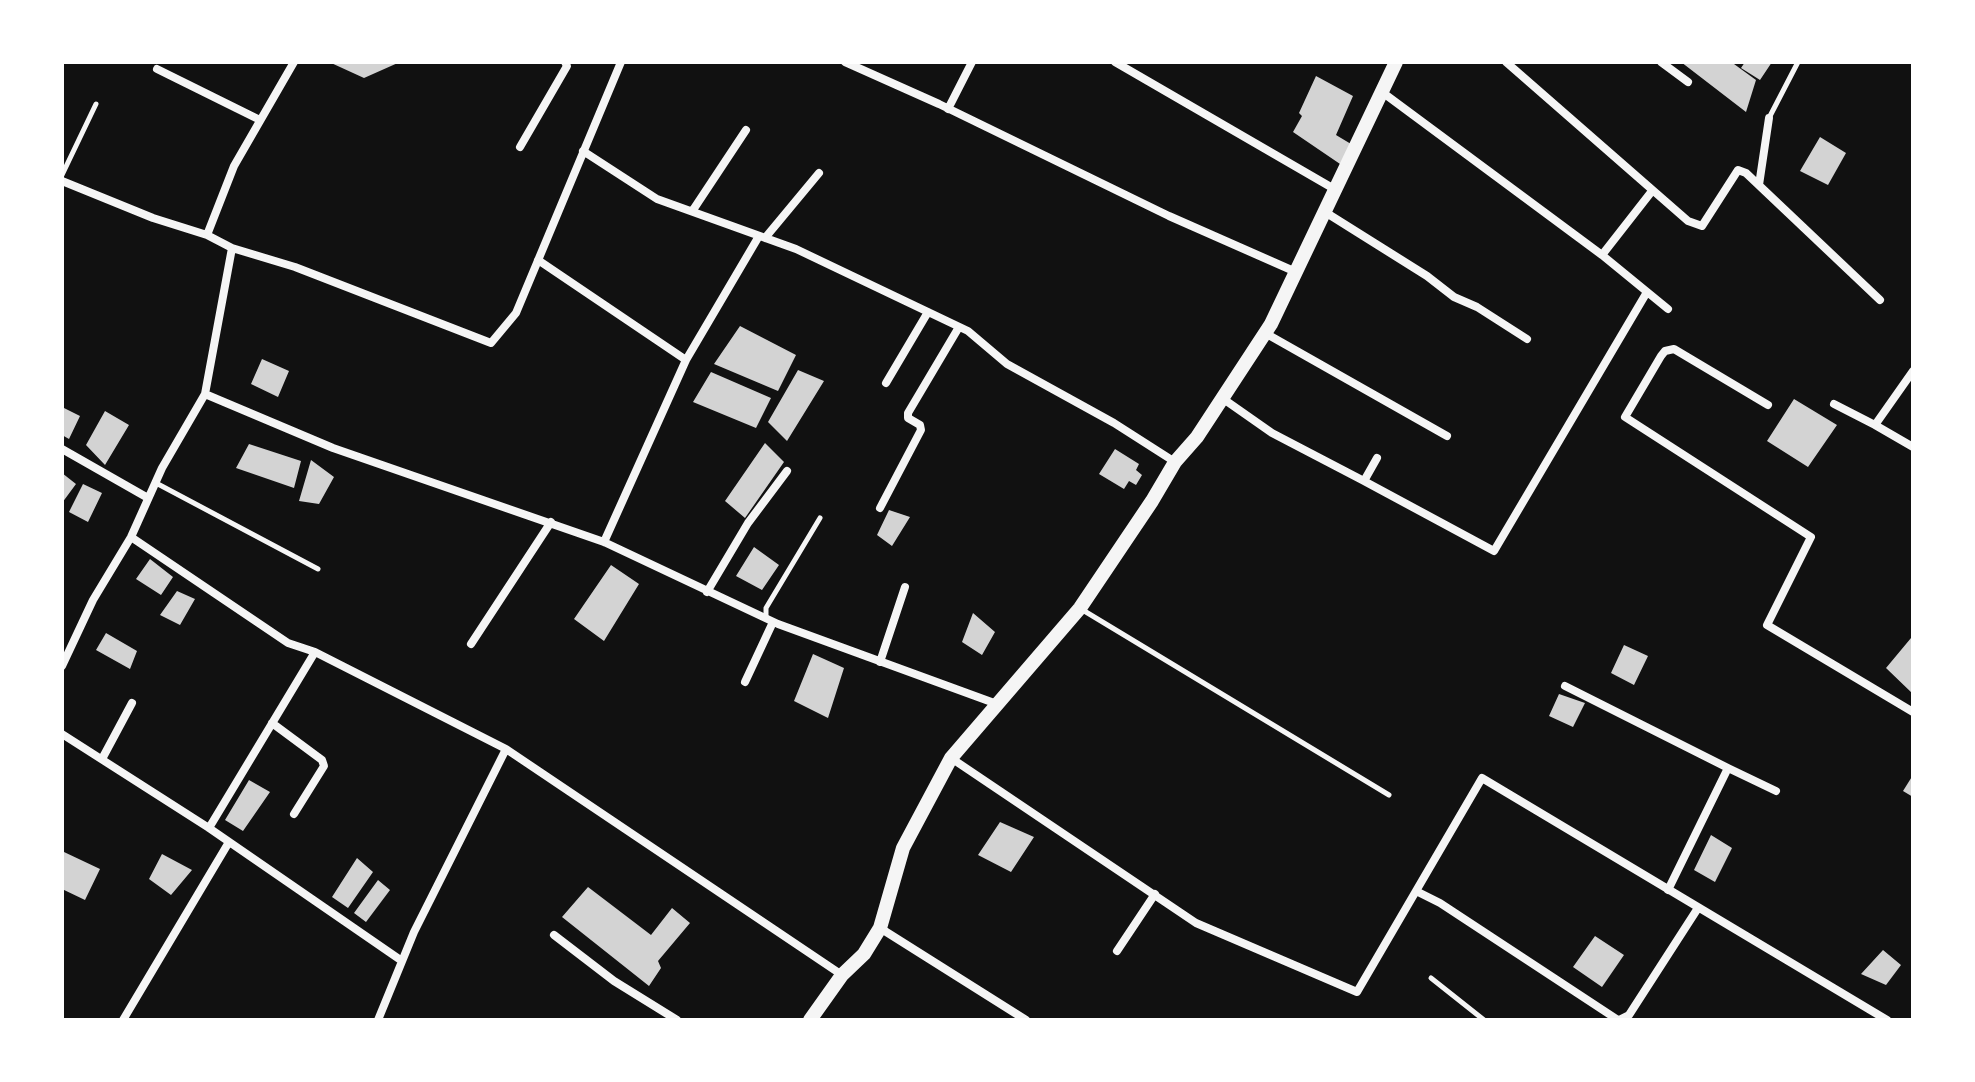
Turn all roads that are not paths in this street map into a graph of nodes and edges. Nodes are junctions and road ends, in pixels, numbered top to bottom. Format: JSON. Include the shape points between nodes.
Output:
{"nodes":[{"id":1,"x":294,"y":62,"type":"edge"},
{"id":2,"x":565,"y":62,"type":"edge"},
{"id":3,"x":621,"y":62,"type":"edge"},
{"id":4,"x":845,"y":62,"type":"edge"},
{"id":5,"x":972,"y":62,"type":"edge"},
{"id":6,"x":1115,"y":62,"type":"edge"},
{"id":7,"x":1396,"y":62,"type":"edge"},
{"id":8,"x":1506,"y":62,"type":"edge"},
{"id":9,"x":1661,"y":62,"type":"edge"},
{"id":10,"x":1798,"y":62,"type":"edge"},
{"id":11,"x":157,"y":69,"type":"dead end"},
{"id":12,"x":1688,"y":82,"type":"dead end"},
{"id":13,"x":1382,"y":92,"type":"junction"},
{"id":14,"x":96,"y":104,"type":"dead end"},
{"id":15,"x":948,"y":109,"type":"junction"},
{"id":16,"x":1769,"y":118,"type":"joint"},
{"id":17,"x":260,"y":120,"type":"junction"},
{"id":18,"x":746,"y":130,"type":"dead end"},
{"id":19,"x":520,"y":147,"type":"dead end"},
{"id":20,"x":583,"y":151,"type":"junction"},
{"id":21,"x":819,"y":173,"type":"dead end"},
{"id":22,"x":62,"y":178,"type":"edge"},
{"id":23,"x":1759,"y":185,"type":"junction"},
{"id":24,"x":1336,"y":190,"type":"junction"},
{"id":25,"x":1652,"y":191,"type":"junction"},
{"id":26,"x":693,"y":210,"type":"junction"},
{"id":27,"x":1325,"y":212,"type":"junction"},
{"id":28,"x":207,"y":235,"type":"junction"},
{"id":29,"x":762,"y":237,"type":"junction"},
{"id":30,"x":232,"y":248,"type":"junction"},
{"id":31,"x":1602,"y":255,"type":"junction"},
{"id":32,"x":538,"y":260,"type":"junction"},
{"id":33,"x":1296,"y":272,"type":"junction"},
{"id":34,"x":1647,"y":292,"type":"junction"},
{"id":35,"x":1880,"y":300,"type":"dead end"},
{"id":36,"x":1668,"y":309,"type":"dead end"},
{"id":37,"x":928,"y":312,"type":"junction"},
{"id":38,"x":959,"y":327,"type":"junction"},
{"id":39,"x":1265,"y":333,"type":"junction"},
{"id":40,"x":1527,"y":339,"type":"dead end"},
{"id":41,"x":686,"y":360,"type":"junction"},
{"id":42,"x":1913,"y":371,"type":"edge"},
{"id":43,"x":886,"y":383,"type":"dead end"},
{"id":44,"x":205,"y":394,"type":"junction"},
{"id":45,"x":1222,"y":398,"type":"junction"},
{"id":46,"x":1834,"y":404,"type":"dead end"},
{"id":47,"x":1768,"y":405,"type":"dead end"},
{"id":48,"x":1875,"y":425,"type":"junction"},
{"id":49,"x":1447,"y":436,"type":"dead end"},
{"id":50,"x":1913,"y":447,"type":"edge"},
{"id":51,"x":62,"y":449,"type":"edge"},
{"id":52,"x":1377,"y":458,"type":"dead end"},
{"id":53,"x":1175,"y":462,"type":"junction"},
{"id":54,"x":787,"y":471,"type":"dead end"},
{"id":55,"x":1364,"y":481,"type":"junction"},
{"id":56,"x":156,"y":482,"type":"junction"},
{"id":57,"x":148,"y":498,"type":"junction"},
{"id":58,"x":880,"y":508,"type":"dead end"},
{"id":59,"x":820,"y":518,"type":"dead end"},
{"id":60,"x":551,"y":522,"type":"junction"},
{"id":61,"x":131,"y":537,"type":"junction"},
{"id":62,"x":604,"y":542,"type":"junction"},
{"id":63,"x":318,"y":569,"type":"dead end"},
{"id":64,"x":905,"y":587,"type":"dead end"},
{"id":65,"x":707,"y":592,"type":"junction"},
{"id":66,"x":1080,"y":608,"type":"junction"},
{"id":67,"x":770,"y":620,"type":"junction"},
{"id":68,"x":471,"y":644,"type":"dead end"},
{"id":69,"x":315,"y":652,"type":"junction"},
{"id":70,"x":880,"y":662,"type":"junction"},
{"id":71,"x":62,"y":666,"type":"edge"},
{"id":72,"x":745,"y":682,"type":"dead end"},
{"id":73,"x":1565,"y":686,"type":"dead end"},
{"id":74,"x":132,"y":703,"type":"dead end"},
{"id":75,"x":997,"y":704,"type":"junction"},
{"id":76,"x":1913,"y":712,"type":"edge"},
{"id":77,"x":272,"y":723,"type":"junction"},
{"id":78,"x":62,"y":734,"type":"edge"},
{"id":79,"x":506,"y":749,"type":"junction"},
{"id":80,"x":951,"y":758,"type":"junction"},
{"id":81,"x":102,"y":759,"type":"junction"},
{"id":82,"x":1728,"y":768,"type":"junction"},
{"id":83,"x":1776,"y":791,"type":"dead end"},
{"id":84,"x":1389,"y":795,"type":"dead end"},
{"id":85,"x":294,"y":814,"type":"dead end"},
{"id":86,"x":209,"y":828,"type":"junction"},
{"id":87,"x":229,"y":842,"type":"junction"},
{"id":88,"x":1668,"y":890,"type":"junction"},
{"id":89,"x":1416,"y":891,"type":"junction"},
{"id":90,"x":1155,"y":894,"type":"junction"},
{"id":91,"x":1698,"y":908,"type":"junction"},
{"id":92,"x":880,"y":928,"type":"junction"},
{"id":93,"x":554,"y":935,"type":"dead end"},
{"id":94,"x":1117,"y":951,"type":"dead end"},
{"id":95,"x":402,"y":961,"type":"junction"},
{"id":96,"x":842,"y":975,"type":"junction"},
{"id":97,"x":1431,"y":978,"type":"dead end"},
{"id":98,"x":812,"y":1019,"type":"edge"},
{"id":99,"x":123,"y":1020,"type":"edge"},
{"id":100,"x":378,"y":1020,"type":"edge"},
{"id":101,"x":677,"y":1020,"type":"edge"},
{"id":102,"x":1026,"y":1020,"type":"edge"},
{"id":103,"x":1484,"y":1020,"type":"edge"},
{"id":104,"x":1618,"y":1020,"type":"edge"},
{"id":105,"x":1887,"y":1020,"type":"edge"}],
"edges":[{"from":1,"to":17,"type":"street"},
{"from":2,"to":19,"type":"street"},
{"from":3,"to":20,"type":"street"},
{"from":4,"to":15,"type":"street"},
{"from":5,"to":15,"type":"street"},
{"from":6,"to":24,"type":"street"},
{"from":7,"to":13,"type":"street"},
{"from":8,"to":25,"type":"street"},
{"from":9,"to":12,"type":"street"},
{"from":10,"to":16,"type":"lane"},
{"from":11,"to":17,"type":"street"},
{"from":13,"to":24,"type":"street"},
{"from":13,"to":31,"type":"street"},
{"from":14,"to":22,"type":"lane"},
{"from":15,"to":33,"type":"street"},
{"from":16,"to":23,"type":"street"},
{"from":17,"to":28,"type":"street","via":[[234,166]]},
{"from":18,"to":26,"type":"street"},
{"from":20,"to":26,"type":"street","via":[[657,199]]},
{"from":20,"to":32,"type":"street"},
{"from":21,"to":29,"type":"street"},
{"from":22,"to":28,"type":"street"},
{"from":23,"to":25,"type":"street","via":[[1738,170],[1702,226]]},
{"from":23,"to":35,"type":"street"},
{"from":24,"to":27,"type":"street"},
{"from":25,"to":31,"type":"street"},
{"from":26,"to":29,"type":"street"},
{"from":27,"to":33,"type":"street"},
{"from":27,"to":40,"type":"street"},
{"from":28,"to":30,"type":"street"},
{"from":29,"to":37,"type":"street"},
{"from":29,"to":41,"type":"street"},
{"from":30,"to":32,"type":"street","via":[[491,343],[516,313]]},
{"from":30,"to":44,"type":"street"},
{"from":31,"to":34,"type":"street"},
{"from":32,"to":41,"type":"street"},
{"from":33,"to":39,"type":"street"},
{"from":34,"to":36,"type":"street"},
{"from":34,"to":55,"type":"street","via":[[1494,551]]},
{"from":37,"to":38,"type":"street"},
{"from":37,"to":43,"type":"street"},
{"from":38,"to":53,"type":"street","via":[[1007,364]]},
{"from":38,"to":58,"type":"street","via":[[908,413],[921,430]]},
{"from":39,"to":45,"type":"street"},
{"from":39,"to":49,"type":"street"},
{"from":41,"to":62,"type":"street"},
{"from":42,"to":48,"type":"street"},
{"from":44,"to":56,"type":"street"},
{"from":44,"to":60,"type":"street","via":[[333,448]]},
{"from":45,"to":53,"type":"street"},
{"from":45,"to":55,"type":"street","via":[[1272,433]]},
{"from":46,"to":48,"type":"street"},
{"from":47,"to":76,"type":"street","via":[[1674,349],[1661,356],[1625,417],[1811,537],[1767,625]]},
{"from":48,"to":50,"type":"street"},
{"from":51,"to":57,"type":"street"},
{"from":52,"to":55,"type":"street"},
{"from":53,"to":66,"type":"street"},
{"from":54,"to":65,"type":"street"},
{"from":56,"to":57,"type":"street"},
{"from":56,"to":63,"type":"lane"},
{"from":57,"to":61,"type":"street"},
{"from":59,"to":67,"type":"lane","via":[[766,608]]},
{"from":60,"to":62,"type":"street"},
{"from":60,"to":68,"type":"street"},
{"from":61,"to":69,"type":"street","via":[[288,643]]},
{"from":61,"to":71,"type":"street"},
{"from":62,"to":65,"type":"street"},
{"from":64,"to":70,"type":"street"},
{"from":65,"to":67,"type":"street"},
{"from":66,"to":75,"type":"street"},
{"from":66,"to":84,"type":"lane"},
{"from":67,"to":70,"type":"street"},
{"from":67,"to":72,"type":"street"},
{"from":69,"to":77,"type":"street"},
{"from":69,"to":79,"type":"street"},
{"from":70,"to":75,"type":"street"},
{"from":73,"to":82,"type":"street"},
{"from":74,"to":81,"type":"street"},
{"from":75,"to":80,"type":"street"},
{"from":77,"to":85,"type":"street","via":[[316,754],[324,766]]},
{"from":77,"to":86,"type":"street"},
{"from":78,"to":81,"type":"street"},
{"from":79,"to":95,"type":"street"},
{"from":79,"to":96,"type":"street"},
{"from":80,"to":90,"type":"street"},
{"from":80,"to":92,"type":"street","via":[[903,848]]},
{"from":81,"to":86,"type":"street"},
{"from":82,"to":83,"type":"street"},
{"from":82,"to":88,"type":"street"},
{"from":86,"to":87,"type":"street"},
{"from":87,"to":95,"type":"street"},
{"from":87,"to":99,"type":"street"},
{"from":88,"to":89,"type":"street","via":[[1482,778]]},
{"from":88,"to":91,"type":"street"},
{"from":89,"to":90,"type":"street","via":[[1357,992],[1196,923]]},
{"from":89,"to":104,"type":"street"},
{"from":90,"to":94,"type":"street"},
{"from":91,"to":104,"type":"street","via":[[1629,1015]]},
{"from":91,"to":105,"type":"street"},
{"from":92,"to":96,"type":"street"},
{"from":92,"to":102,"type":"street"},
{"from":93,"to":101,"type":"street"},
{"from":95,"to":100,"type":"street"},
{"from":96,"to":98,"type":"street"},
{"from":97,"to":103,"type":"lane"}]}
